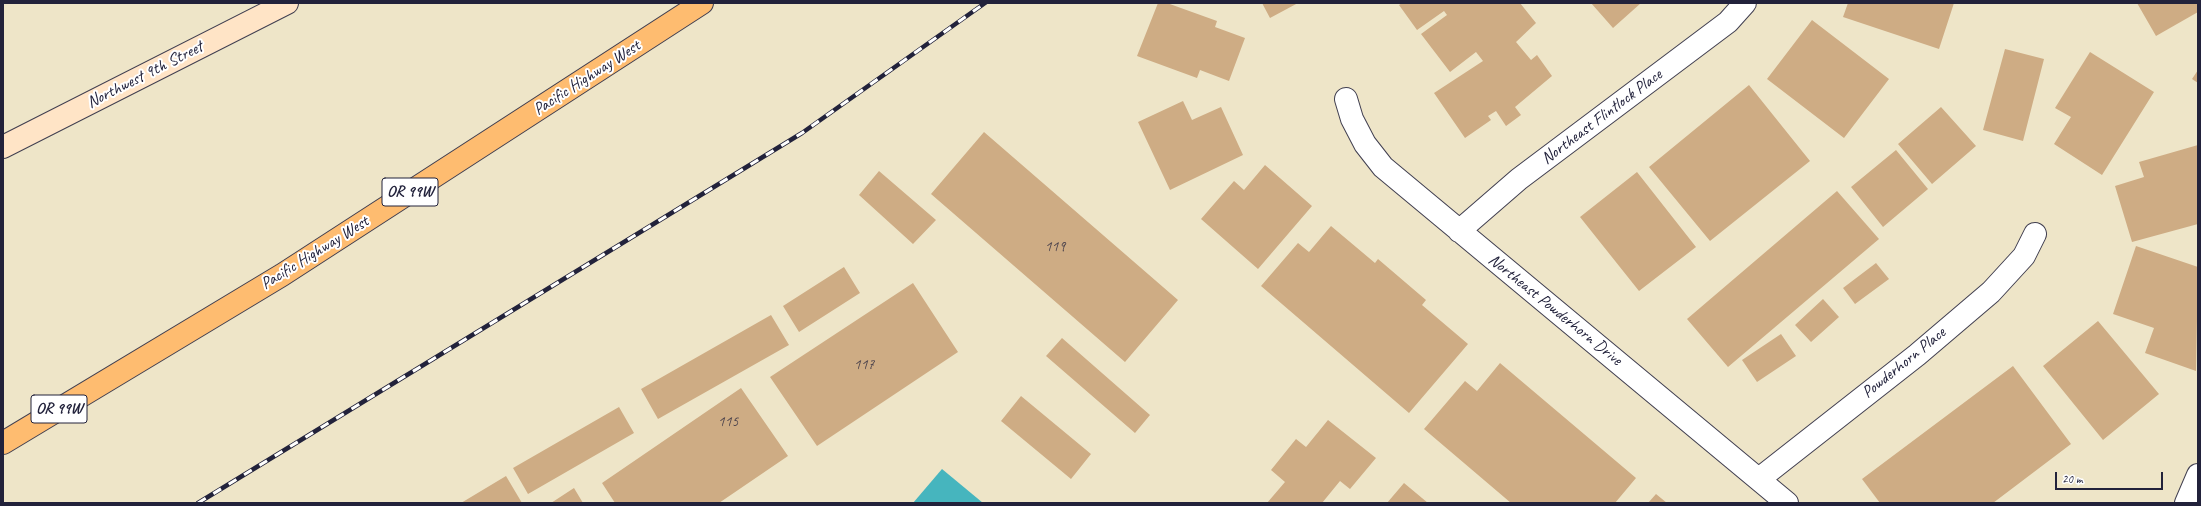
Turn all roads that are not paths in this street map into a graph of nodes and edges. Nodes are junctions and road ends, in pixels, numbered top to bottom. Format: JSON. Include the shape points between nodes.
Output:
{"nodes":[{"id":1,"x":287,"y":3,"type":"edge"},
{"id":2,"x":702,"y":3,"type":"edge"},
{"id":3,"x":1745,"y":3,"type":"edge"},
{"id":4,"x":1346,"y":99,"type":"dead end"},
{"id":5,"x":3,"y":147,"type":"edge"},
{"id":6,"x":1458,"y":231,"type":"junction"},
{"id":7,"x":2035,"y":234,"type":"dead end"},
{"id":8,"x":3,"y":443,"type":"edge"},
{"id":9,"x":2198,"y":475,"type":"edge"},
{"id":10,"x":1759,"y":479,"type":"junction"},
{"id":11,"x":1787,"y":503,"type":"edge"},
{"id":12,"x":2186,"y":503,"type":"edge"}],
"edges":[{"from":1,"to":5,"type":"street","name":"Northwest 9th Street"},
{"from":2,"to":8,"type":"highway","name":"Pacific Highway West","number":"OR 99W","via":[[282,275]]},
{"from":3,"to":6,"type":"street","name":"Northeast Flintlock Place","via":[[1728,22],[1518,179]]},
{"from":4,"to":6,"type":"street","name":"Northeast Powderhorn Drive","via":[[1352,119],[1365,144],[1383,167]]},
{"from":6,"to":10,"type":"street","name":"Northeast Powderhorn Drive"},
{"from":7,"to":10,"type":"street","name":"Powderhorn Place","via":[[2024,256],[1991,292],[1917,355]]},
{"from":9,"to":12,"type":"street"},
{"from":10,"to":11,"type":"street","name":"Northeast Powderhorn Drive"}]}
